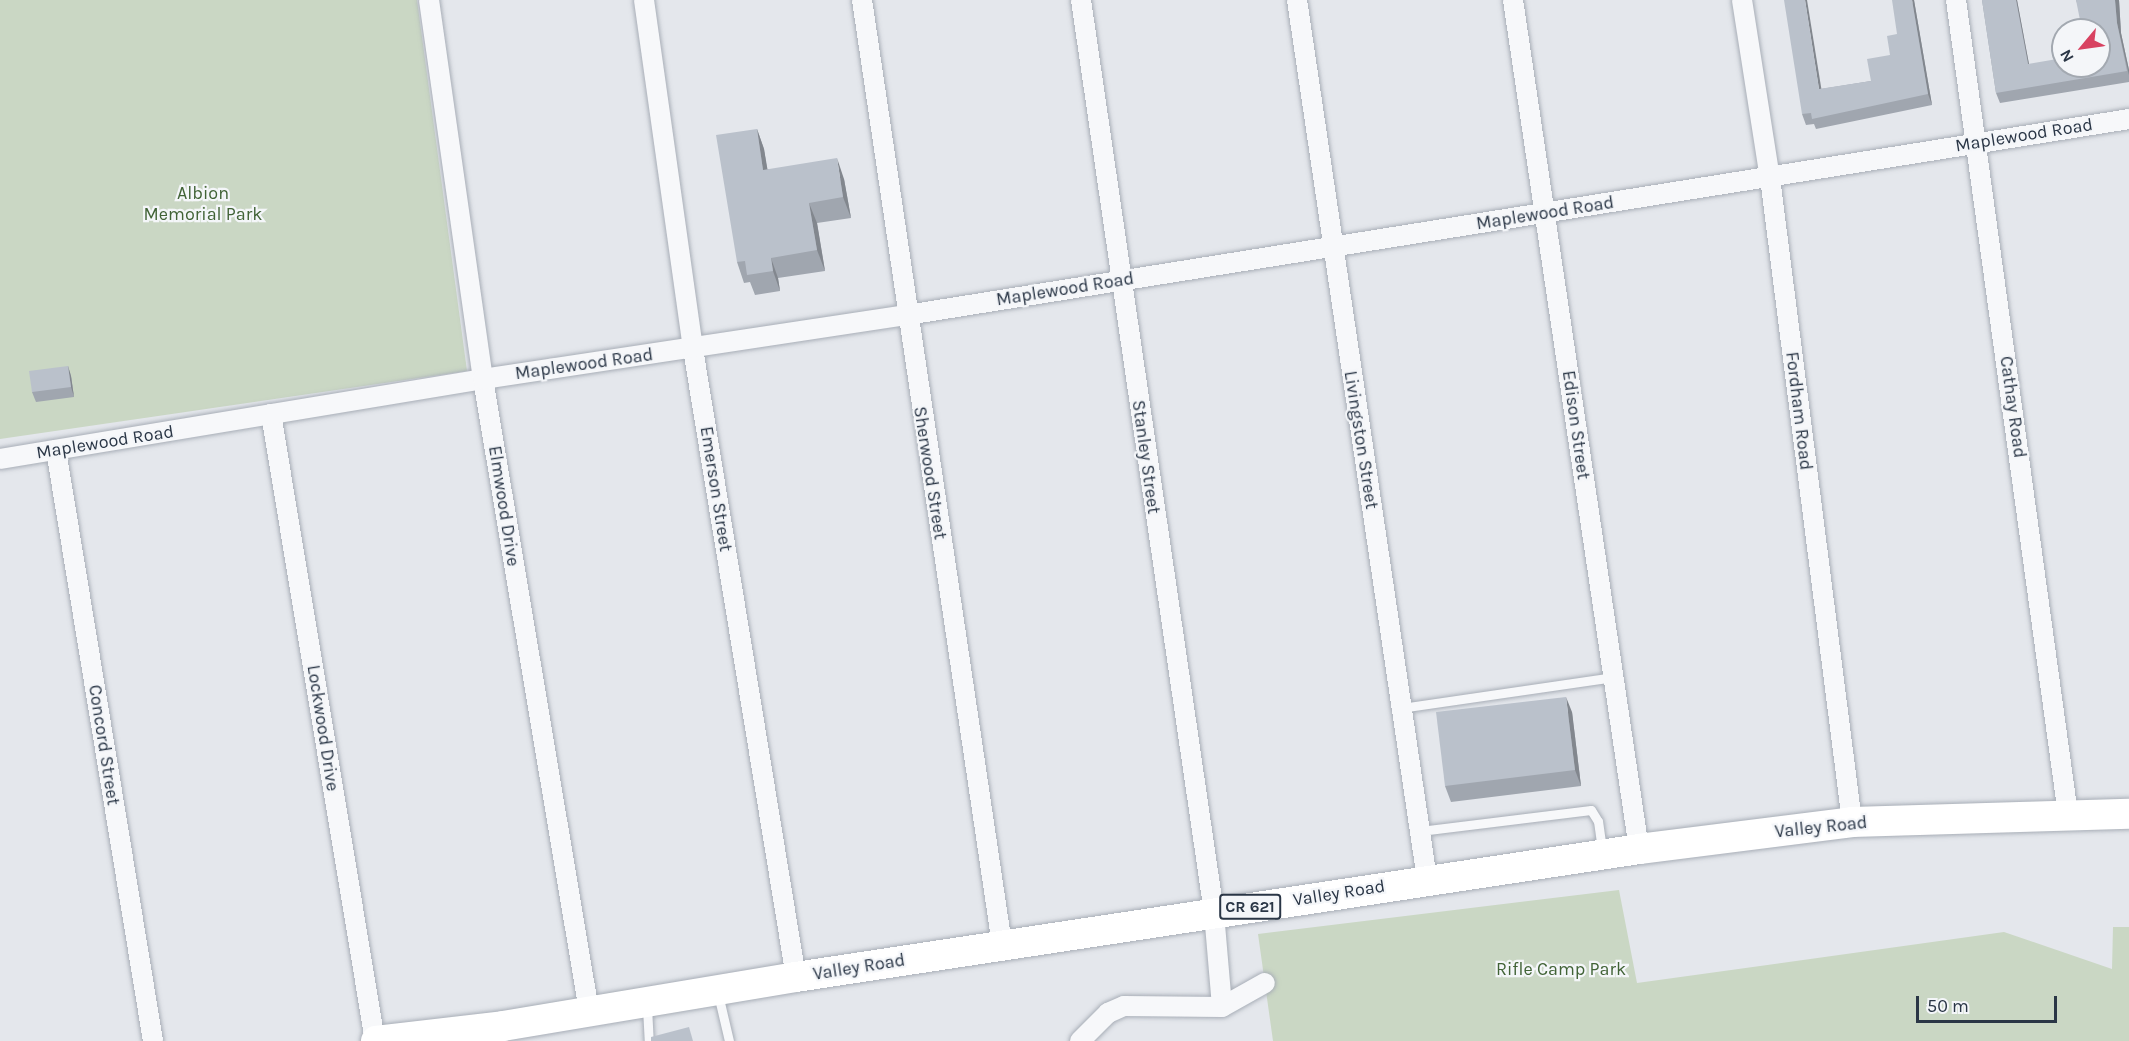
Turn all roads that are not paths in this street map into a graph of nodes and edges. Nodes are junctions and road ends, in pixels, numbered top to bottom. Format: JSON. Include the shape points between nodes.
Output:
{"nodes":[{"id":1,"x":429,"y":0,"type":"edge"},
{"id":2,"x":644,"y":0,"type":"edge"},
{"id":3,"x":862,"y":0,"type":"edge"},
{"id":4,"x":1081,"y":0,"type":"edge"},
{"id":5,"x":1297,"y":0,"type":"edge"},
{"id":6,"x":1513,"y":0,"type":"edge"},
{"id":7,"x":1742,"y":0,"type":"edge"},
{"id":8,"x":1956,"y":0,"type":"edge"},
{"id":9,"x":2129,"y":119,"type":"edge"},
{"id":10,"x":1978,"y":142,"type":"junction"},
{"id":11,"x":1770,"y":178,"type":"junction"},
{"id":12,"x":1544,"y":213,"type":"junction"},
{"id":13,"x":1332,"y":246,"type":"junction"},
{"id":14,"x":1120,"y":280,"type":"junction"},
{"id":15,"x":907,"y":315,"type":"junction"},
{"id":16,"x":693,"y":349,"type":"junction"},
{"id":17,"x":483,"y":379,"type":"junction"},
{"id":18,"x":271,"y":414,"type":"junction"},
{"id":19,"x":56,"y":450,"type":"junction"},
{"id":20,"x":0,"y":459,"type":"edge"},
{"id":21,"x":1613,"y":677,"type":"junction"},
{"id":22,"x":1401,"y":708,"type":"junction"},
{"id":23,"x":2068,"y":814,"type":"junction"},
{"id":24,"x":2129,"y":814,"type":"edge"},
{"id":25,"x":1852,"y":822,"type":"junction"},
{"id":26,"x":1420,"y":831,"type":"junction"},
{"id":27,"x":1640,"y":849,"type":"junction"},
{"id":28,"x":1603,"y":855,"type":"junction"},
{"id":29,"x":1427,"y":879,"type":"junction"},
{"id":30,"x":1214,"y":913,"type":"junction"},
{"id":31,"x":1002,"y":945,"type":"junction"},
{"id":32,"x":796,"y":977,"type":"junction"},
{"id":33,"x":1265,"y":983,"type":"dead end"},
{"id":34,"x":718,"y":990,"type":"junction"},
{"id":35,"x":646,"y":1001,"type":"junction"},
{"id":36,"x":1222,"y":1007,"type":"junction"},
{"id":37,"x":589,"y":1011,"type":"junction"},
{"id":38,"x":502,"y":1034,"type":"edge"},
{"id":39,"x":153,"y":1041,"type":"edge"},
{"id":40,"x":375,"y":1041,"type":"edge"},
{"id":41,"x":649,"y":1041,"type":"edge"},
{"id":42,"x":729,"y":1041,"type":"edge"},
{"id":43,"x":1080,"y":1041,"type":"edge"}],
"edges":[{"from":1,"to":17,"type":"street","name":"Elmwood Drive"},
{"from":2,"to":16,"type":"street","name":"Emerson Street"},
{"from":3,"to":15,"type":"street","name":"Sherwood Street"},
{"from":4,"to":14,"type":"street","name":"Stanley Street"},
{"from":5,"to":13,"type":"street","name":"Livingston Street"},
{"from":6,"to":12,"type":"street","name":"Edison Street"},
{"from":7,"to":11,"type":"street","name":"Fordham Road"},
{"from":8,"to":10,"type":"street","name":"Cathay Road"},
{"from":9,"to":10,"type":"street","name":"Maplewood Road"},
{"from":10,"to":11,"type":"street","name":"Maplewood Road"},
{"from":10,"to":23,"type":"street","name":"Cathay Road"},
{"from":11,"to":12,"type":"street","name":"Maplewood Road"},
{"from":11,"to":25,"type":"street","name":"Fordham Road"},
{"from":12,"to":13,"type":"street","name":"Maplewood Road"},
{"from":12,"to":21,"type":"street","name":"Edison Street"},
{"from":13,"to":14,"type":"street","name":"Maplewood Road"},
{"from":13,"to":22,"type":"street","name":"Livingston Street"},
{"from":14,"to":15,"type":"street","name":"Maplewood Road"},
{"from":14,"to":30,"type":"street","name":"Stanley Street"},
{"from":15,"to":16,"type":"street","name":"Maplewood Road"},
{"from":15,"to":31,"type":"street","name":"Sherwood Street"},
{"from":16,"to":17,"type":"street","name":"Maplewood Road"},
{"from":16,"to":32,"type":"street","name":"Emerson Street"},
{"from":17,"to":18,"type":"street","name":"Maplewood Road"},
{"from":17,"to":37,"type":"street","name":"Elmwood Drive"},
{"from":18,"to":19,"type":"street","name":"Maplewood Road"},
{"from":18,"to":40,"type":"street","name":"Lockwood Drive"},
{"from":19,"to":20,"type":"street","name":"Maplewood Road"},
{"from":19,"to":39,"type":"street","name":"Concord Street"},
{"from":21,"to":22,"type":"lane"},
{"from":21,"to":27,"type":"street","name":"Edison Street"},
{"from":22,"to":26,"type":"street","name":"Livingston Street"},
{"from":23,"to":24,"type":"main road","name":"Valley Road","number":"CR 621"},
{"from":23,"to":25,"type":"main road","name":"Valley Road","number":"CR 621"},
{"from":25,"to":27,"type":"main road","name":"Valley Road","number":"CR 621"},
{"from":26,"to":28,"type":"lane","via":[[1591,810],[1598,821]]},
{"from":26,"to":29,"type":"street","name":"Livingston Street"},
{"from":27,"to":28,"type":"main road","name":"Valley Road","number":"CR 621"},
{"from":28,"to":29,"type":"main road","name":"Valley Road","number":"CR 621"},
{"from":29,"to":30,"type":"main road","name":"Valley Road","number":"CR 621"},
{"from":30,"to":31,"type":"main road","name":"Valley Road","number":"CR 621"},
{"from":30,"to":36,"type":"street","name":"Stanley Street"},
{"from":31,"to":32,"type":"main road","name":"Valley Road","number":"CR 621"},
{"from":32,"to":34,"type":"main road","name":"Valley Road","number":"CR 621"},
{"from":33,"to":36,"type":"street"},
{"from":34,"to":35,"type":"main road","name":"Valley Road","number":"CR 621"},
{"from":34,"to":42,"type":"lane"},
{"from":35,"to":37,"type":"main road","name":"Valley Road","number":"CR 621"},
{"from":35,"to":41,"type":"lane"},
{"from":36,"to":43,"type":"street","via":[[1124,1006],[1108,1013]]},
{"from":37,"to":38,"type":"main road","name":"Valley Road","number":"CR 621"},
{"from":38,"to":40,"type":"main road","name":"Valley Road","number":"CR 621"}]}
